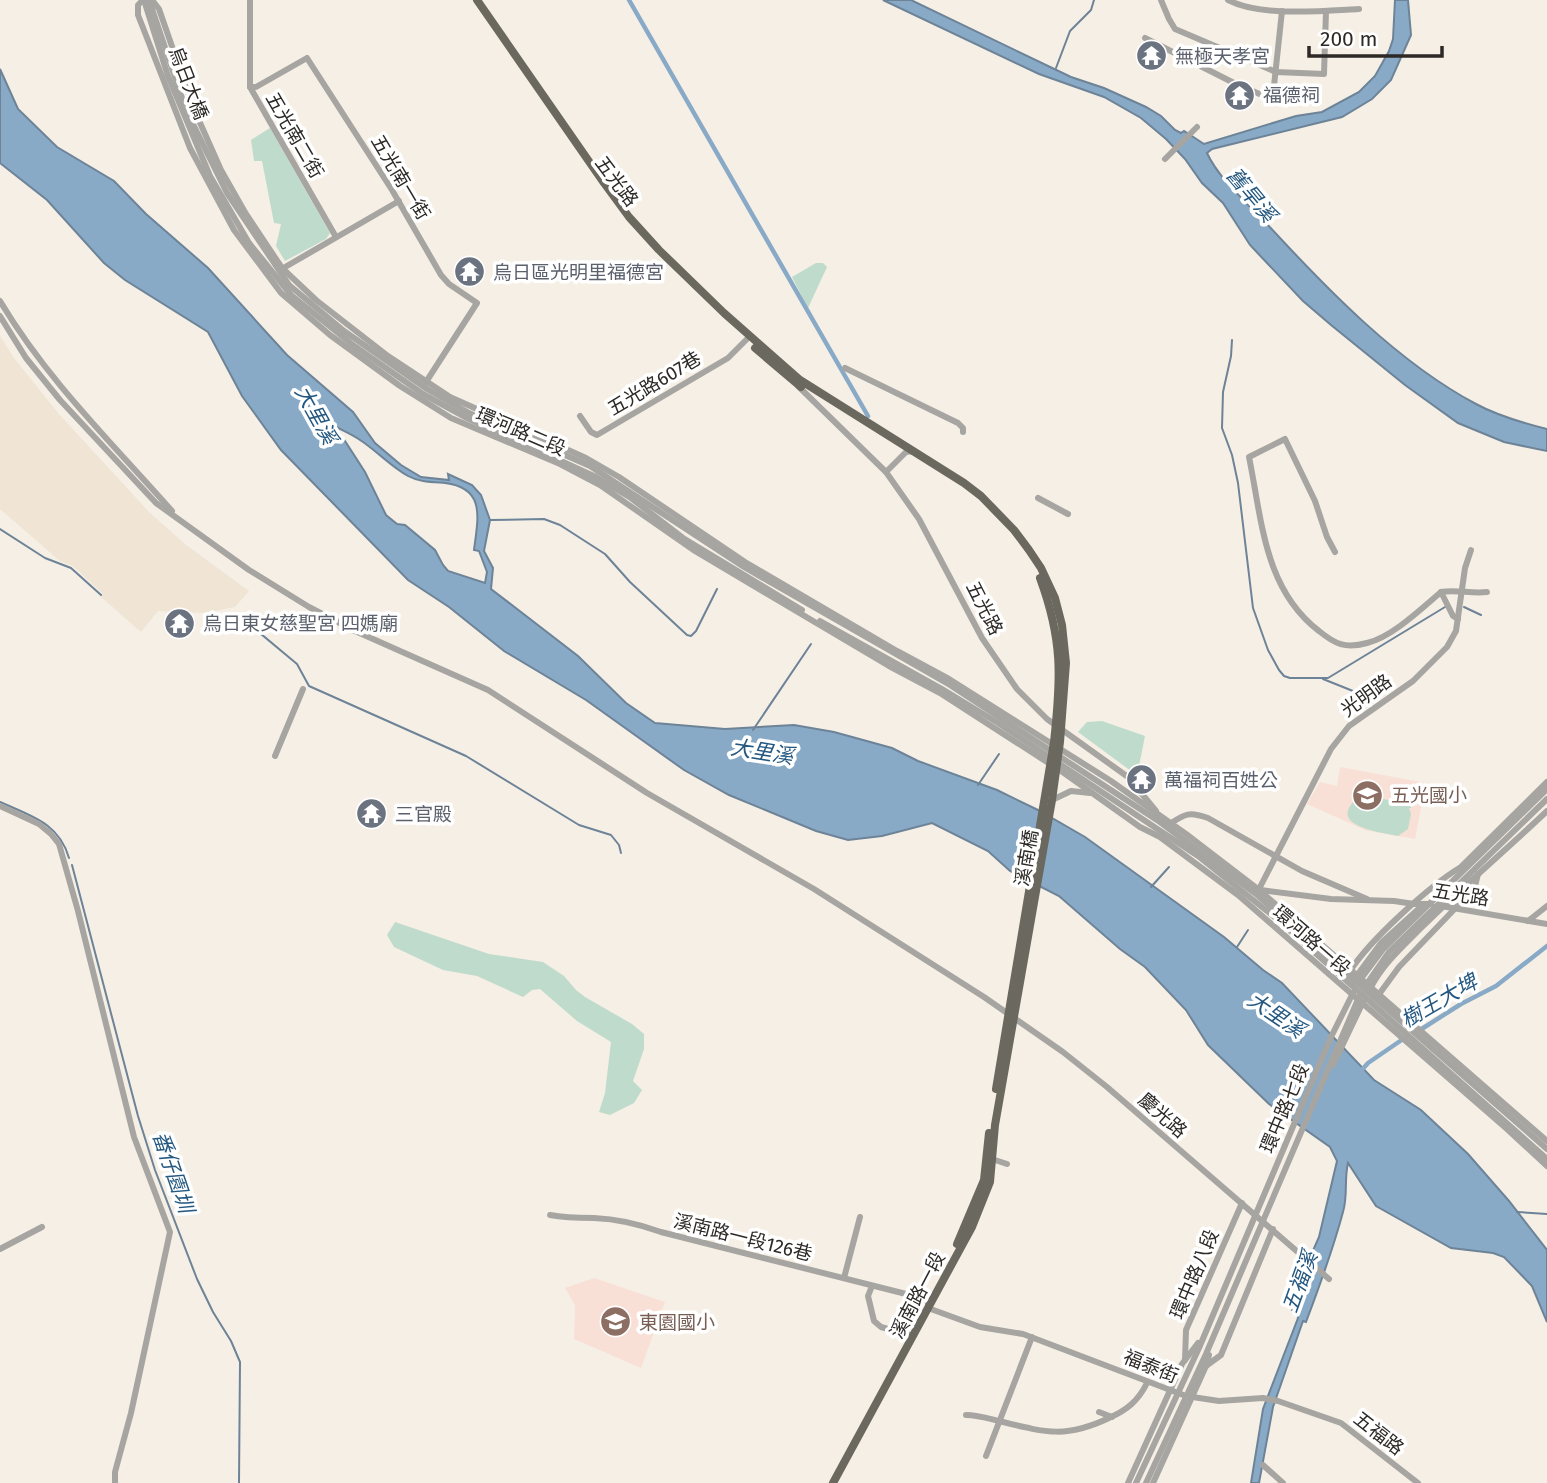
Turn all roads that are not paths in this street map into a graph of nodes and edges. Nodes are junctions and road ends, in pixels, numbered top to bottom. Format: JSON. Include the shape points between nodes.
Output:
{"nodes":[{"id":1,"x":147,"y":0,"type":"edge"},
{"id":2,"x":250,"y":0,"type":"edge"},
{"id":3,"x":474,"y":0,"type":"edge"},
{"id":4,"x":1161,"y":0,"type":"edge"},
{"id":5,"x":1228,"y":0,"type":"edge"},
{"id":6,"x":1359,"y":9,"type":"dead end"},
{"id":7,"x":1282,"y":11,"type":"junction"},
{"id":8,"x":1326,"y":11,"type":"junction"},
{"id":9,"x":1145,"y":38,"type":"dead end"},
{"id":10,"x":1276,"y":72,"type":"junction"},
{"id":11,"x":250,"y":87,"type":"junction"},
{"id":12,"x":1197,"y":127,"type":"dead end"},
{"id":13,"x":1165,"y":159,"type":"dead end"},
{"id":14,"x":213,"y":174,"type":"joint"},
{"id":15,"x":399,"y":201,"type":"junction"},
{"id":16,"x":336,"y":237,"type":"junction"},
{"id":17,"x":276,"y":274,"type":"junction"},
{"id":18,"x":0,"y":301,"type":"edge"},
{"id":19,"x":0,"y":316,"type":"edge"},
{"id":20,"x":746,"y":340,"type":"junction"},
{"id":21,"x":845,"y":368,"type":"dead end"},
{"id":22,"x":426,"y":382,"type":"junction"},
{"id":23,"x":798,"y":382,"type":"junction"},
{"id":24,"x":580,"y":416,"type":"dead end"},
{"id":25,"x":963,"y":432,"type":"dead end"},
{"id":26,"x":910,"y":451,"type":"junction"},
{"id":27,"x":887,"y":471,"type":"junction"},
{"id":28,"x":1038,"y":498,"type":"dead end"},
{"id":29,"x":650,"y":510,"type":"junction"},
{"id":30,"x":1068,"y":514,"type":"dead end"},
{"id":31,"x":181,"y":520,"type":"junction"},
{"id":32,"x":674,"y":526,"type":"junction"},
{"id":33,"x":1471,"y":550,"type":"dead end"},
{"id":34,"x":1335,"y":552,"type":"dead end"},
{"id":35,"x":1040,"y":571,"type":"junction"},
{"id":36,"x":1487,"y":592,"type":"dead end"},
{"id":37,"x":1442,"y":594,"type":"junction"},
{"id":38,"x":1461,"y":596,"type":"junction"},
{"id":39,"x":1458,"y":620,"type":"junction"},
{"id":40,"x":303,"y":689,"type":"dead end"},
{"id":41,"x":1044,"y":749,"type":"junction"},
{"id":42,"x":275,"y":756,"type":"dead end"},
{"id":43,"x":1547,"y":782,"type":"edge"},
{"id":44,"x":1547,"y":789,"type":"edge"},
{"id":45,"x":1547,"y":799,"type":"edge"},
{"id":46,"x":1052,"y":800,"type":"junction"},
{"id":47,"x":0,"y":806,"type":"edge"},
{"id":48,"x":1547,"y":810,"type":"edge"},
{"id":49,"x":1162,"y":825,"type":"junction"},
{"id":50,"x":1499,"y":828,"type":"junction"},
{"id":51,"x":1492,"y":835,"type":"junction"},
{"id":52,"x":1515,"y":842,"type":"junction"},
{"id":53,"x":1508,"y":848,"type":"junction"},
{"id":54,"x":1277,"y":857,"type":"junction"},
{"id":55,"x":1461,"y":867,"type":"junction"},
{"id":56,"x":1478,"y":873,"type":"junction"},
{"id":57,"x":1254,"y":897,"type":"junction"},
{"id":58,"x":1369,"y":900,"type":"junction"},
{"id":59,"x":1425,"y":904,"type":"junction"},
{"id":60,"x":1444,"y":906,"type":"junction"},
{"id":61,"x":1547,"y":906,"type":"edge"},
{"id":62,"x":1415,"y":908,"type":"junction"},
{"id":63,"x":1457,"y":908,"type":"junction"},
{"id":64,"x":1528,"y":920,"type":"junction"},
{"id":65,"x":1547,"y":924,"type":"edge"},
{"id":66,"x":1346,"y":977,"type":"junction"},
{"id":67,"x":1374,"y":1001,"type":"junction"},
{"id":68,"x":1304,"y":1102,"type":"junction"},
{"id":69,"x":1311,"y":1107,"type":"junction"},
{"id":70,"x":1547,"y":1142,"type":"edge"},
{"id":71,"x":1547,"y":1149,"type":"edge"},
{"id":72,"x":990,"y":1156,"type":"junction"},
{"id":73,"x":1547,"y":1159,"type":"edge"},
{"id":74,"x":1007,"y":1164,"type":"dead end"},
{"id":75,"x":1547,"y":1166,"type":"edge"},
{"id":76,"x":1242,"y":1203,"type":"junction"},
{"id":77,"x":550,"y":1215,"type":"dead end"},
{"id":78,"x":860,"y":1217,"type":"dead end"},
{"id":79,"x":42,"y":1227,"type":"dead end"},
{"id":80,"x":1273,"y":1229,"type":"junction"},
{"id":81,"x":0,"y":1249,"type":"edge"},
{"id":82,"x":844,"y":1278,"type":"junction"},
{"id":83,"x":1329,"y":1279,"type":"dead end"},
{"id":84,"x":872,"y":1286,"type":"junction"},
{"id":85,"x":1217,"y":1303,"type":"joint"},
{"id":86,"x":928,"y":1305,"type":"junction"},
{"id":87,"x":912,"y":1333,"type":"junction"},
{"id":88,"x":1204,"y":1336,"type":"junction"},
{"id":89,"x":1032,"y":1338,"type":"junction"},
{"id":90,"x":1212,"y":1340,"type":"junction"},
{"id":91,"x":1185,"y":1360,"type":"junction"},
{"id":92,"x":1206,"y":1366,"type":"junction"},
{"id":93,"x":1147,"y":1382,"type":"junction"},
{"id":94,"x":1174,"y":1393,"type":"junction"},
{"id":95,"x":1189,"y":1397,"type":"junction"},
{"id":96,"x":1278,"y":1401,"type":"joint"},
{"id":97,"x":1099,"y":1412,"type":"dead end"},
{"id":98,"x":966,"y":1415,"type":"dead end"},
{"id":99,"x":1112,"y":1417,"type":"junction"},
{"id":100,"x":999,"y":1422,"type":"junction"},
{"id":101,"x":986,"y":1456,"type":"dead end"},
{"id":102,"x":1263,"y":1465,"type":"dead end"},
{"id":103,"x":115,"y":1483,"type":"edge"},
{"id":104,"x":834,"y":1483,"type":"edge"},
{"id":105,"x":1128,"y":1483,"type":"edge"},
{"id":106,"x":1136,"y":1483,"type":"edge"},
{"id":107,"x":1146,"y":1483,"type":"edge"},
{"id":108,"x":1153,"y":1483,"type":"edge"},
{"id":109,"x":1283,"y":1483,"type":"edge"},
{"id":110,"x":1418,"y":1483,"type":"edge"}],
"edges":[{"from":1,"to":14,"type":"street","name":"烏日大橋","via":[[162,50]]},
{"from":1,"to":17,"type":"street","name":"環河路二段","via":[[159,9],[193,107]]},
{"from":1,"to":17,"type":"street","name":"環河路二段","via":[[138,5],[138,15],[190,149],[231,225]]},
{"from":2,"to":11,"type":"street","name":"五光南二街"},
{"from":3,"to":20,"type":"main road","name":"五光路","via":[[626,219]]},
{"from":3,"to":23,"type":"main road","name":"五光路","via":[[629,216]]},
{"from":4,"to":10,"type":"street","via":[[1175,29]]},
{"from":5,"to":7,"type":"street","via":[[1239,6]]},
{"from":6,"to":8,"type":"street"},
{"from":7,"to":8,"type":"street"},
{"from":7,"to":10,"type":"street"},
{"from":8,"to":10,"type":"street","via":[[1324,74]]},
{"from":9,"to":10,"type":"street","via":[[1269,98]]},
{"from":11,"to":15,"type":"street","name":"五光南一街","via":[[307,58]]},
{"from":11,"to":16,"type":"street","name":"五光南二街"},
{"from":12,"to":13,"type":"street"},
{"from":14,"to":17,"type":"street","name":"環河路二段"},
{"from":15,"to":16,"type":"street"},
{"from":15,"to":22,"type":"street","name":"五光南一街","via":[[443,278],[477,303]]},
{"from":16,"to":17,"type":"street"},
{"from":17,"to":22,"type":"street","name":"環河路二段","via":[[297,284]]},
{"from":17,"to":29,"type":"street","name":"環河路二段","via":[[344,331],[427,389],[469,413],[590,466]]},
{"from":17,"to":29,"type":"street","name":"環河路二段","via":[[281,293],[330,335],[451,418],[560,464]]},
{"from":18,"to":31,"type":"street","via":[[66,394]]},
{"from":19,"to":31,"type":"street","via":[[60,400],[156,503]]},
{"from":20,"to":23,"type":"main road","name":"五光路"},
{"from":20,"to":24,"type":"street","name":"五光路607巷","via":[[728,358],[597,435]]},
{"from":21,"to":25,"type":"street","via":[[958,423]]},
{"from":22,"to":29,"type":"street","name":"環河路二段","via":[[471,408],[586,458],[619,477]]},
{"from":23,"to":26,"type":"main road","name":"五光路"},
{"from":23,"to":27,"type":"street","name":"五光路"},
{"from":26,"to":27,"type":"street"},
{"from":26,"to":35,"type":"main road","name":"五光路","via":[[984,505]]},
{"from":27,"to":49,"type":"street","name":"五光路","via":[[919,519],[982,638],[1017,689],[1047,719],[1128,778]]},
{"from":28,"to":30,"type":"street"},
{"from":29,"to":32,"type":"street","name":"環河路二段"},
{"from":29,"to":32,"type":"street","name":"環河路二段"},
{"from":31,"to":76,"type":"street","name":"慶光路","via":[[309,607],[488,690],[647,793],[814,889],[984,997],[1063,1052]]},
{"from":32,"to":41,"type":"street","name":"環河路二段","via":[[949,679]]},
{"from":32,"to":41,"type":"street","name":"環河路二段","via":[[744,581]]},
{"from":33,"to":38,"type":"street","name":"光明路"},
{"from":34,"to":37,"type":"street","via":[[1285,439],[1249,457],[1263,535],[1284,593],[1332,642],[1346,646],[1370,643]]},
{"from":35,"to":46,"type":"main road","name":"溪南橋","via":[[1055,598],[1066,663]]},
{"from":35,"to":72,"type":"main road","name":"溪南橋","via":[[1055,620],[1059,695]]},
{"from":36,"to":38,"type":"street"},
{"from":37,"to":38,"type":"street"},
{"from":37,"to":39,"type":"street"},
{"from":38,"to":39,"type":"street","name":"光明路"},
{"from":39,"to":54,"type":"street","name":"光明路","via":[[1452,638],[1436,659],[1349,726],[1337,741]]},
{"from":40,"to":42,"type":"street"},
{"from":41,"to":49,"type":"street","name":"環河路一段"},
{"from":41,"to":49,"type":"street","name":"環河路一段"},
{"from":43,"to":50,"type":"street"},
{"from":44,"to":68,"type":"street","name":"環中路七段","via":[[1384,948],[1352,994]]},
{"from":45,"to":69,"type":"street","name":"環中路七段","via":[[1375,969]]},
{"from":46,"to":49,"type":"street","via":[[1071,791],[1090,793],[1146,827]]},
{"from":46,"to":72,"type":"main road","name":"溪南橋"},
{"from":47,"to":103,"type":"street","via":[[39,824],[59,844],[134,1138],[170,1232]]},
{"from":48,"to":52,"type":"street"},
{"from":49,"to":54,"type":"street","name":"五光路","via":[[1182,815],[1198,814]]},
{"from":49,"to":57,"type":"street","name":"環河路一段"},
{"from":49,"to":57,"type":"street","name":"環河路一段"},
{"from":50,"to":51,"type":"street"},
{"from":50,"to":52,"type":"street"},
{"from":51,"to":53,"type":"street","via":[[1503,838]]},
{"from":51,"to":55,"type":"street"},
{"from":52,"to":53,"type":"street"},
{"from":53,"to":56,"type":"street"},
{"from":54,"to":57,"type":"street","name":"光明路"},
{"from":54,"to":58,"type":"street","name":"五光路"},
{"from":55,"to":59,"type":"street"},
{"from":55,"to":62,"type":"street"},
{"from":56,"to":60,"type":"street"},
{"from":56,"to":63,"type":"street","via":[[1475,886]]},
{"from":57,"to":58,"type":"street","name":"五光路"},
{"from":57,"to":66,"type":"street","name":"環河路一段"},
{"from":57,"to":66,"type":"street","name":"環河路一段"},
{"from":58,"to":62,"type":"street","name":"五光路"},
{"from":59,"to":60,"type":"street","name":"五光路"},
{"from":59,"to":62,"type":"street"},
{"from":60,"to":63,"type":"street","name":"五光路"},
{"from":60,"to":69,"type":"street","via":[[1378,973]]},
{"from":61,"to":64,"type":"street"},
{"from":62,"to":66,"type":"street","via":[[1380,935]]},
{"from":62,"to":68,"type":"street","via":[[1381,943],[1353,982],[1316,1063]]},
{"from":63,"to":64,"type":"street","name":"五光路"},
{"from":63,"to":67,"type":"street","via":[[1399,967]]},
{"from":64,"to":65,"type":"street","name":"五光路"},
{"from":66,"to":67,"type":"street","name":"環河路一段"},
{"from":66,"to":67,"type":"street","name":"環河路一段"},
{"from":67,"to":70,"type":"street","name":"環河路一段"},
{"from":67,"to":71,"type":"street","name":"環河路一段"},
{"from":67,"to":73,"type":"street","name":"環河路一段"},
{"from":67,"to":75,"type":"street","name":"環河路一段"},
{"from":68,"to":85,"type":"street","name":"環中路七段"},
{"from":69,"to":90,"type":"street","name":"環中路七段"},
{"from":72,"to":74,"type":"street"},
{"from":72,"to":86,"type":"main road","name":"溪南路一段","via":[[974,1208]]},
{"from":76,"to":80,"type":"street","name":"慶光路"},
{"from":76,"to":91,"type":"street","name":"環中路八段","via":[[1186,1330]]},
{"from":77,"to":82,"type":"street","name":"溪南路一段126巷","via":[[633,1223]]},
{"from":78,"to":82,"type":"street"},
{"from":79,"to":81,"type":"street"},
{"from":80,"to":83,"type":"street","name":"慶光路"},
{"from":80,"to":92,"type":"street","via":[[1221,1355]]},
{"from":82,"to":84,"type":"street","name":"溪南路一段126巷"},
{"from":84,"to":86,"type":"street","name":"溪南路一段126巷"},
{"from":84,"to":87,"type":"street","via":[[868,1296],[874,1321],[881,1327]]},
{"from":85,"to":88,"type":"street","name":"環中路八段"},
{"from":86,"to":87,"type":"main road","name":"溪南路一段"},
{"from":86,"to":89,"type":"street","name":"福泰街","via":[[980,1327]]},
{"from":87,"to":104,"type":"main road","name":"溪南路一段"},
{"from":88,"to":91,"type":"street","name":"環中路八段"},
{"from":88,"to":94,"type":"street","name":"環中路八段"},
{"from":89,"to":93,"type":"street","name":"福泰街"},
{"from":89,"to":100,"type":"street"},
{"from":90,"to":92,"type":"street"},
{"from":90,"to":95,"type":"street"},
{"from":91,"to":94,"type":"street","name":"環中路八段"},
{"from":92,"to":95,"type":"street"},
{"from":93,"to":94,"type":"street","name":"福泰街"},
{"from":93,"to":99,"type":"street","via":[[1140,1398]]},
{"from":94,"to":95,"type":"street","name":"福泰街"},
{"from":94,"to":105,"type":"street","name":"環中路八段"},
{"from":94,"to":106,"type":"street","name":"環中路八段"},
{"from":95,"to":96,"type":"street","name":"福泰街"},
{"from":95,"to":107,"type":"street"},
{"from":95,"to":108,"type":"street"},
{"from":96,"to":110,"type":"street","name":"五福路","via":[[1341,1423]]},
{"from":97,"to":99,"type":"street"},
{"from":98,"to":100,"type":"street"},
{"from":99,"to":100,"type":"street","via":[[1067,1432]]},
{"from":100,"to":101,"type":"street"},
{"from":102,"to":109,"type":"street"}]}
